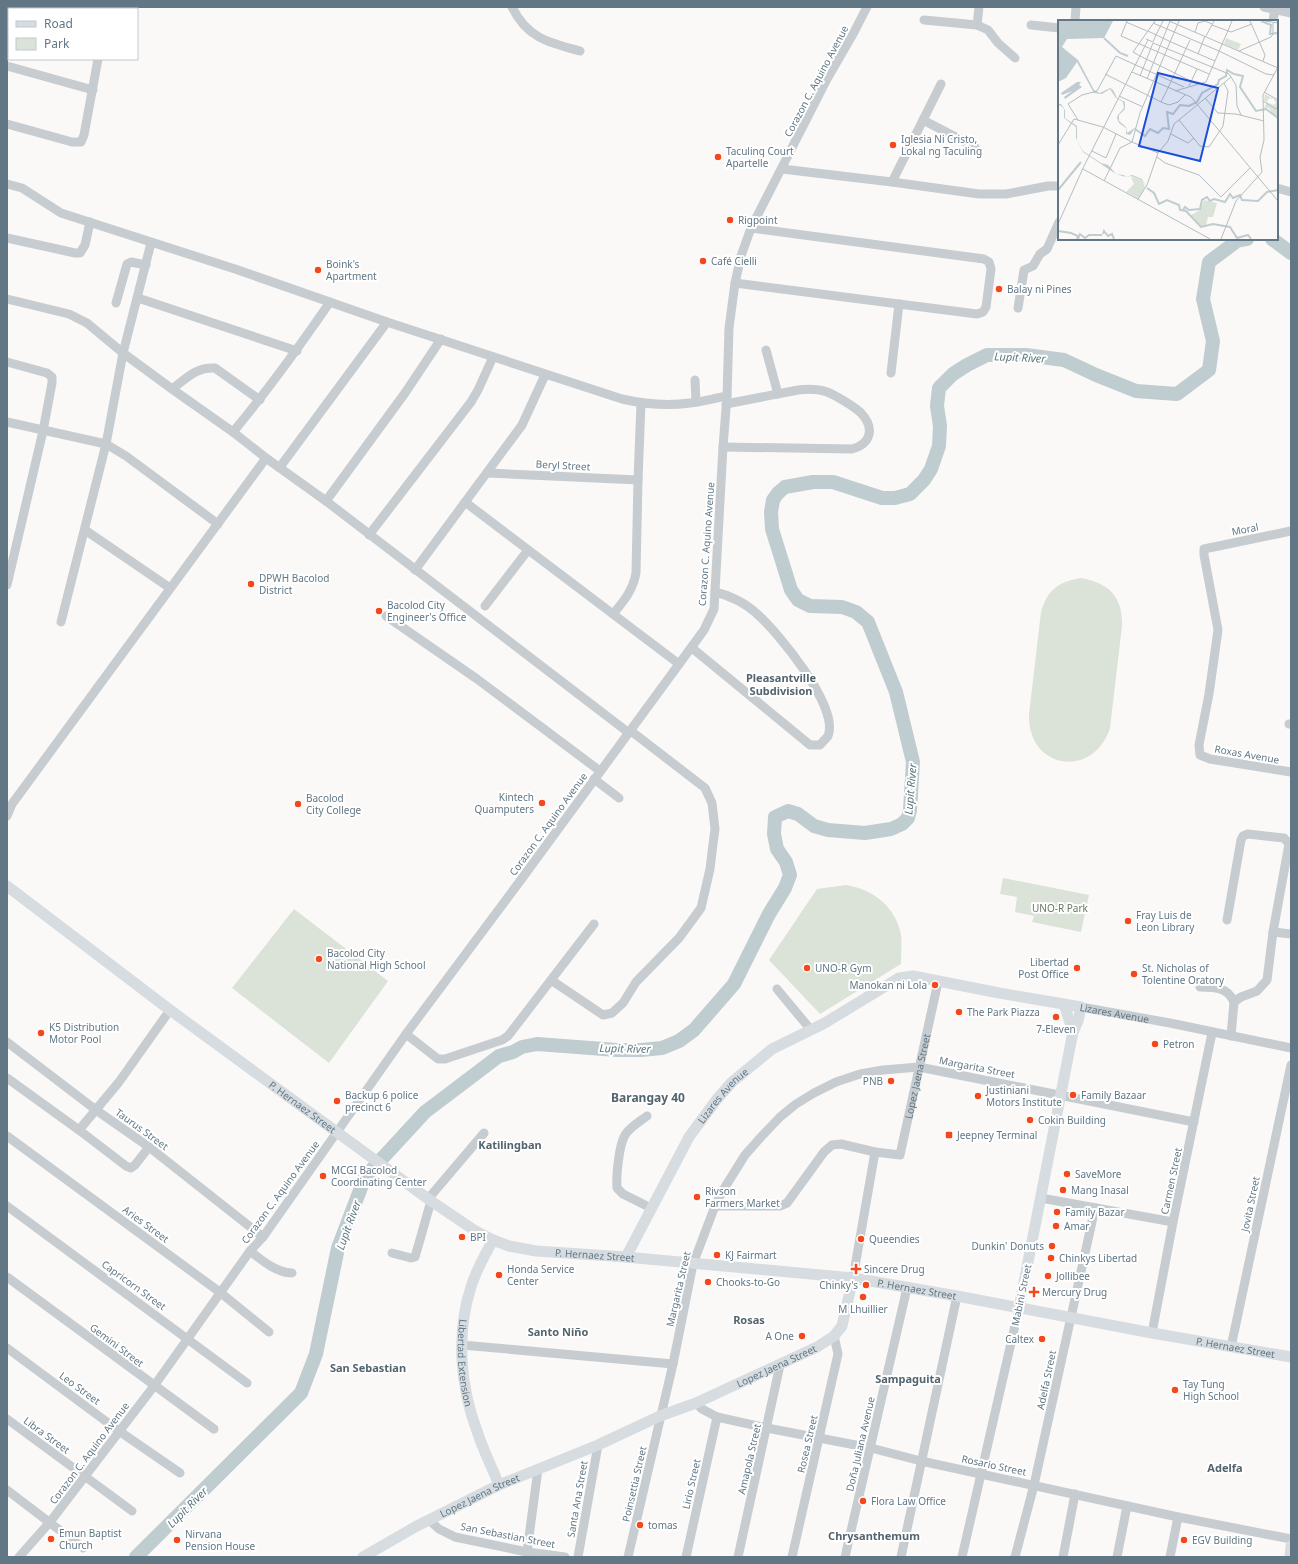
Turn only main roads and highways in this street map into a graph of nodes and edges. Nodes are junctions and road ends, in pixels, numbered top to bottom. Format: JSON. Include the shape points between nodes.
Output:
{"nodes":[{"id":1,"x":7,"y":886,"type":"edge"},
{"id":2,"x":1064,"y":1004,"type":"junction"},
{"id":3,"x":1081,"y":1007,"type":"joint"},
{"id":4,"x":1073,"y":1032,"type":"junction"},
{"id":5,"x":493,"y":1240,"type":"junction"},
{"id":6,"x":626,"y":1257,"type":"junction"},
{"id":7,"x":854,"y":1278,"type":"junction"},
{"id":8,"x":1019,"y":1308,"type":"junction"},
{"id":9,"x":1291,"y":1357,"type":"edge"},
{"id":10,"x":499,"y":1485,"type":"junction"},
{"id":11,"x":1291,"y":1546,"type":"edge"},
{"id":12,"x":363,"y":1557,"type":"edge"},
{"id":13,"x":1290,"y":1557,"type":"edge"}],
"edges":[{"from":1,"to":5,"type":"main road","name":"P. Hernaez Street","via":[[336,1132],[430,1200]]},
{"from":2,"to":3,"type":"main road","name":"Lizares Avenue"},
{"from":2,"to":4,"type":"main road","name":"Mabini Street"},
{"from":2,"to":6,"type":"main road","name":"Lizares Avenue","via":[[906,976],[823,1024],[772,1049],[732,1082],[689,1137]]},
{"from":3,"to":4,"type":"main road","name":"Mabini Street"},
{"from":4,"to":8,"type":"main road","name":"Mabini Street"},
{"from":5,"to":6,"type":"main road","name":"P. Hernaez Street","via":[[536,1251]]},
{"from":5,"to":10,"type":"main road","name":"Libertad Extension","via":[[471,1287],[464,1314],[462,1360],[466,1395],[476,1431]]},
{"from":6,"to":7,"type":"main road","name":"P. Hernaez Street"},
{"from":7,"to":8,"type":"main road","name":"P. Hernaez Street"},
{"from":7,"to":10,"type":"main road","name":"Lopez Jaena Street","via":[[842,1326],[834,1336],[817,1346],[696,1403]]},
{"from":8,"to":9,"type":"main road","name":"P. Hernaez Street"},
{"from":10,"to":12,"type":"main road","name":"Lopez Jaena Street"},
{"from":11,"to":13,"type":"main road"}]}
